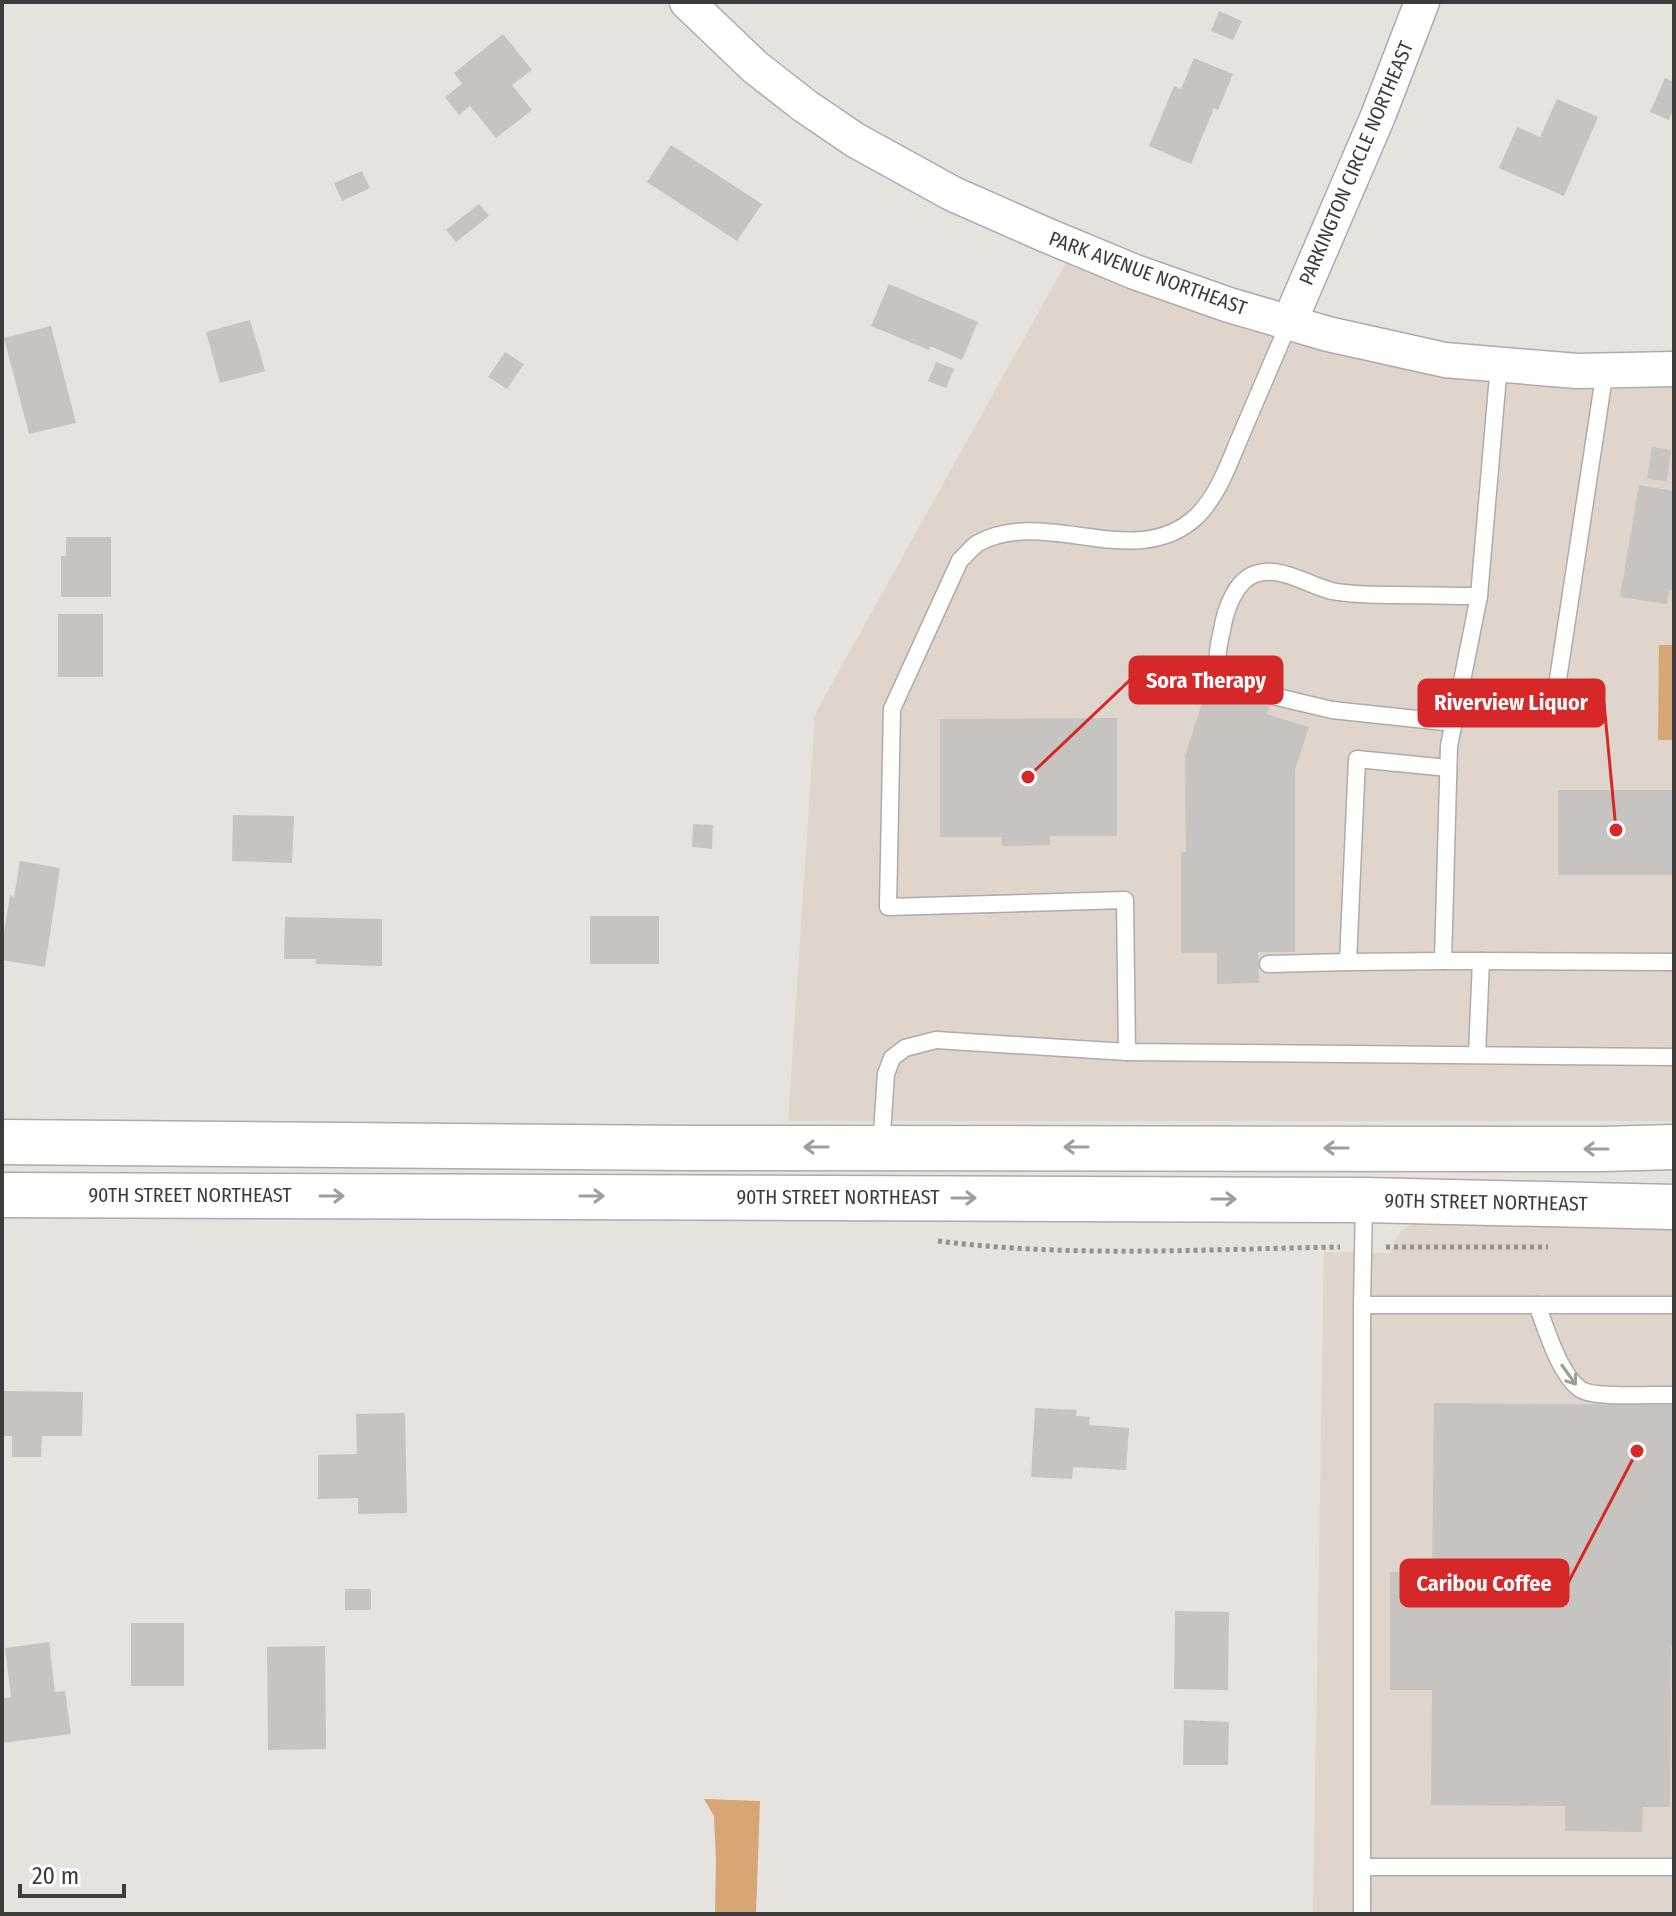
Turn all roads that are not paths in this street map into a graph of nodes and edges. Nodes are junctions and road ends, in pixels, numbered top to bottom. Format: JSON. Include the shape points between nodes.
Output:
{"nodes":[{"id":1,"x":687,"y":2,"type":"edge"},
{"id":2,"x":1422,"y":2,"type":"edge"},
{"id":3,"x":1289,"y":323,"type":"junction"},
{"id":4,"x":1499,"y":364,"type":"junction"},
{"id":5,"x":1674,"y":369,"type":"edge"},
{"id":6,"x":1605,"y":370,"type":"junction"},
{"id":7,"x":1479,"y":596,"type":"junction"},
{"id":8,"x":1230,"y":680,"type":"dead end"},
{"id":9,"x":1273,"y":696,"type":"dead end"},
{"id":10,"x":1555,"y":699,"type":"dead end"},
{"id":11,"x":1454,"y":723,"type":"junction"},
{"id":12,"x":1448,"y":768,"type":"junction"},
{"id":13,"x":1443,"y":961,"type":"junction"},
{"id":14,"x":1481,"y":961,"type":"junction"},
{"id":15,"x":1348,"y":962,"type":"junction"},
{"id":16,"x":1674,"y":962,"type":"edge"},
{"id":17,"x":1268,"y":964,"type":"dead end"},
{"id":18,"x":1127,"y":1052,"type":"junction"},
{"id":19,"x":1477,"y":1055,"type":"junction"},
{"id":20,"x":1674,"y":1057,"type":"edge"},
{"id":21,"x":2,"y":1142,"type":"edge"},
{"id":22,"x":881,"y":1147,"type":"junction"},
{"id":23,"x":1674,"y":1147,"type":"edge"},
{"id":24,"x":2,"y":1195,"type":"edge"},
{"id":25,"x":1364,"y":1200,"type":"junction"},
{"id":26,"x":1674,"y":1207,"type":"edge"},
{"id":27,"x":1362,"y":1305,"type":"junction"},
{"id":28,"x":1537,"y":1305,"type":"junction"},
{"id":29,"x":1674,"y":1305,"type":"edge"},
{"id":30,"x":1674,"y":1395,"type":"edge"},
{"id":31,"x":1362,"y":1867,"type":"junction"},
{"id":32,"x":1674,"y":1867,"type":"edge"},
{"id":33,"x":1362,"y":1914,"type":"edge"}],
"edges":[{"from":1,"to":3,"type":"street","name":"PARK AVENUE NORTHEAST","via":[[805,106],[953,194],[1135,272]]},
{"from":2,"to":3,"type":"street","name":"PARKINGTON CIRCLE NORTHEAST"},
{"from":3,"to":4,"type":"street","name":"PARK AVENUE NORTHEAST","via":[[1445,360]]},
{"from":3,"to":18,"type":"lane","via":[[1216,491],[1197,515],[1178,530],[1150,540],[1032,531],[977,544],[960,560],[892,709],[888,907],[1125,900]]},
{"from":4,"to":6,"type":"street","name":"PARK AVENUE NORTHEAST"},
{"from":4,"to":7,"type":"lane"},
{"from":5,"to":6,"type":"street","name":"PARK AVENUE NORTHEAST"},
{"from":6,"to":10,"type":"lane"},
{"from":7,"to":8,"type":"lane","via":[[1361,595],[1330,591],[1274,572],[1257,573],[1247,578],[1225,613],[1216,656]]},
{"from":7,"to":11,"type":"lane"},
{"from":9,"to":11,"type":"lane","via":[[1332,710]]},
{"from":11,"to":12,"type":"lane"},
{"from":12,"to":13,"type":"lane"},
{"from":12,"to":15,"type":"lane","via":[[1357,759]]},
{"from":13,"to":14,"type":"lane"},
{"from":13,"to":15,"type":"lane"},
{"from":14,"to":16,"type":"lane"},
{"from":14,"to":19,"type":"lane"},
{"from":15,"to":17,"type":"lane"},
{"from":18,"to":19,"type":"lane"},
{"from":18,"to":22,"type":"lane","via":[[936,1040],[905,1048],[892,1058],[886,1074]]},
{"from":19,"to":20,"type":"lane"},
{"from":22,"to":21,"type":"main road","one_way":true},
{"from":23,"to":22,"type":"main road","one_way":true},
{"from":24,"to":25,"type":"main road","name":"90TH STREET NORTHEAST","one_way":true},
{"from":25,"to":26,"type":"main road","name":"90TH STREET NORTHEAST"},
{"from":25,"to":27,"type":"lane"},
{"from":27,"to":28,"type":"lane"},
{"from":27,"to":31,"type":"lane"},
{"from":28,"to":29,"type":"lane"},
{"from":28,"to":30,"type":"lane","one_way":true,"via":[[1558,1360],[1582,1391]]},
{"from":31,"to":32,"type":"lane"},
{"from":31,"to":33,"type":"lane"}]}
